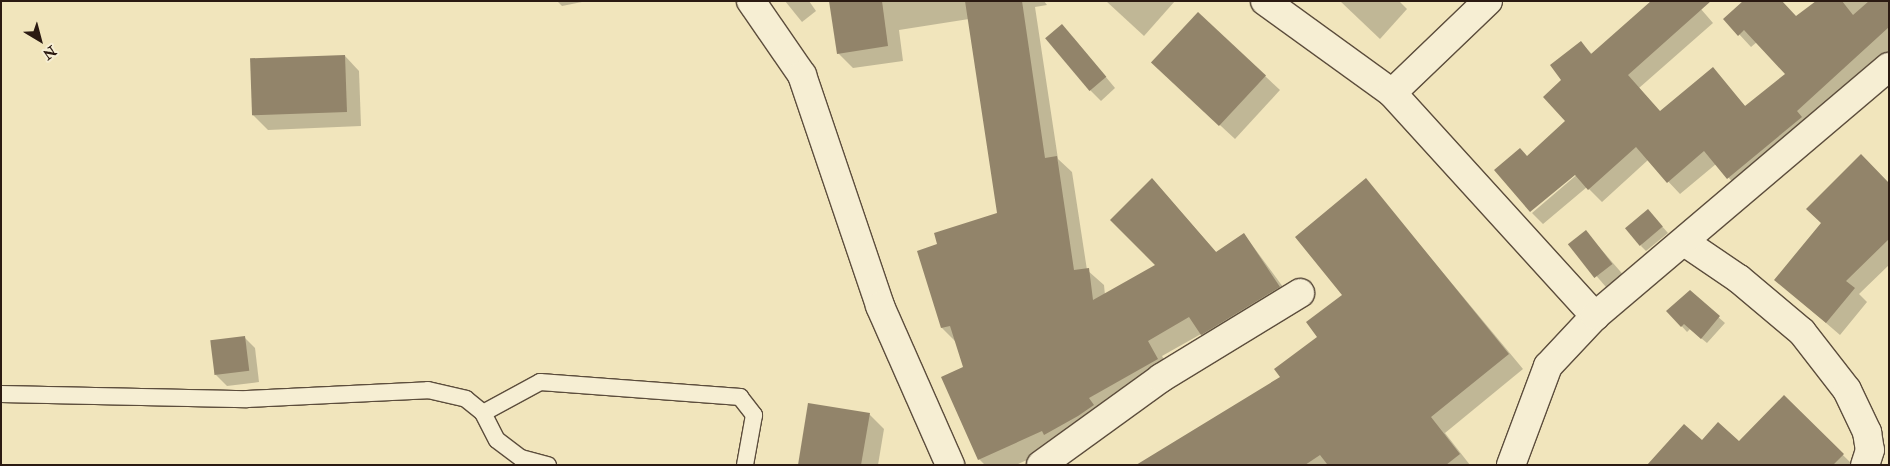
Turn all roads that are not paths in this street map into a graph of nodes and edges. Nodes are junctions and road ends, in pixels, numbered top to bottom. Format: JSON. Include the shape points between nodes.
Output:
{"nodes":[{"id":1,"x":751,"y":1,"type":"edge"},
{"id":2,"x":1265,"y":1,"type":"edge"},
{"id":3,"x":1488,"y":1,"type":"edge"},
{"id":4,"x":1889,"y":67,"type":"edge"},
{"id":5,"x":1392,"y":93,"type":"junction"},
{"id":6,"x":1686,"y":243,"type":"junction"},
{"id":7,"x":1300,"y":293,"type":"dead end"},
{"id":8,"x":1595,"y":316,"type":"junction"},
{"id":9,"x":1,"y":394,"type":"edge"},
{"id":10,"x":483,"y":413,"type":"junction"},
{"id":11,"x":1872,"y":460,"type":"edge"},
{"id":12,"x":548,"y":465,"type":"edge"},
{"id":13,"x":745,"y":465,"type":"edge"},
{"id":14,"x":950,"y":465,"type":"edge"},
{"id":15,"x":1041,"y":465,"type":"edge"},
{"id":16,"x":1510,"y":465,"type":"edge"}],
"edges":[{"from":1,"to":14,"type":"street","via":[[802,75],[880,306]]},
{"from":2,"to":5,"type":"street"},
{"from":3,"to":5,"type":"street"},
{"from":4,"to":6,"type":"street"},
{"from":5,"to":8,"type":"street"},
{"from":6,"to":8,"type":"street"},
{"from":6,"to":11,"type":"street","via":[[1739,279],[1802,332],[1847,390]]},
{"from":7,"to":15,"type":"street","via":[[1160,378]]},
{"from":8,"to":16,"type":"street","via":[[1548,366]]},
{"from":9,"to":10,"type":"lane","via":[[247,399],[428,390],[466,399]]},
{"from":10,"to":12,"type":"lane","via":[[496,440],[521,458]]},
{"from":10,"to":13,"type":"lane","via":[[540,382],[740,397],[754,415]]}]}
